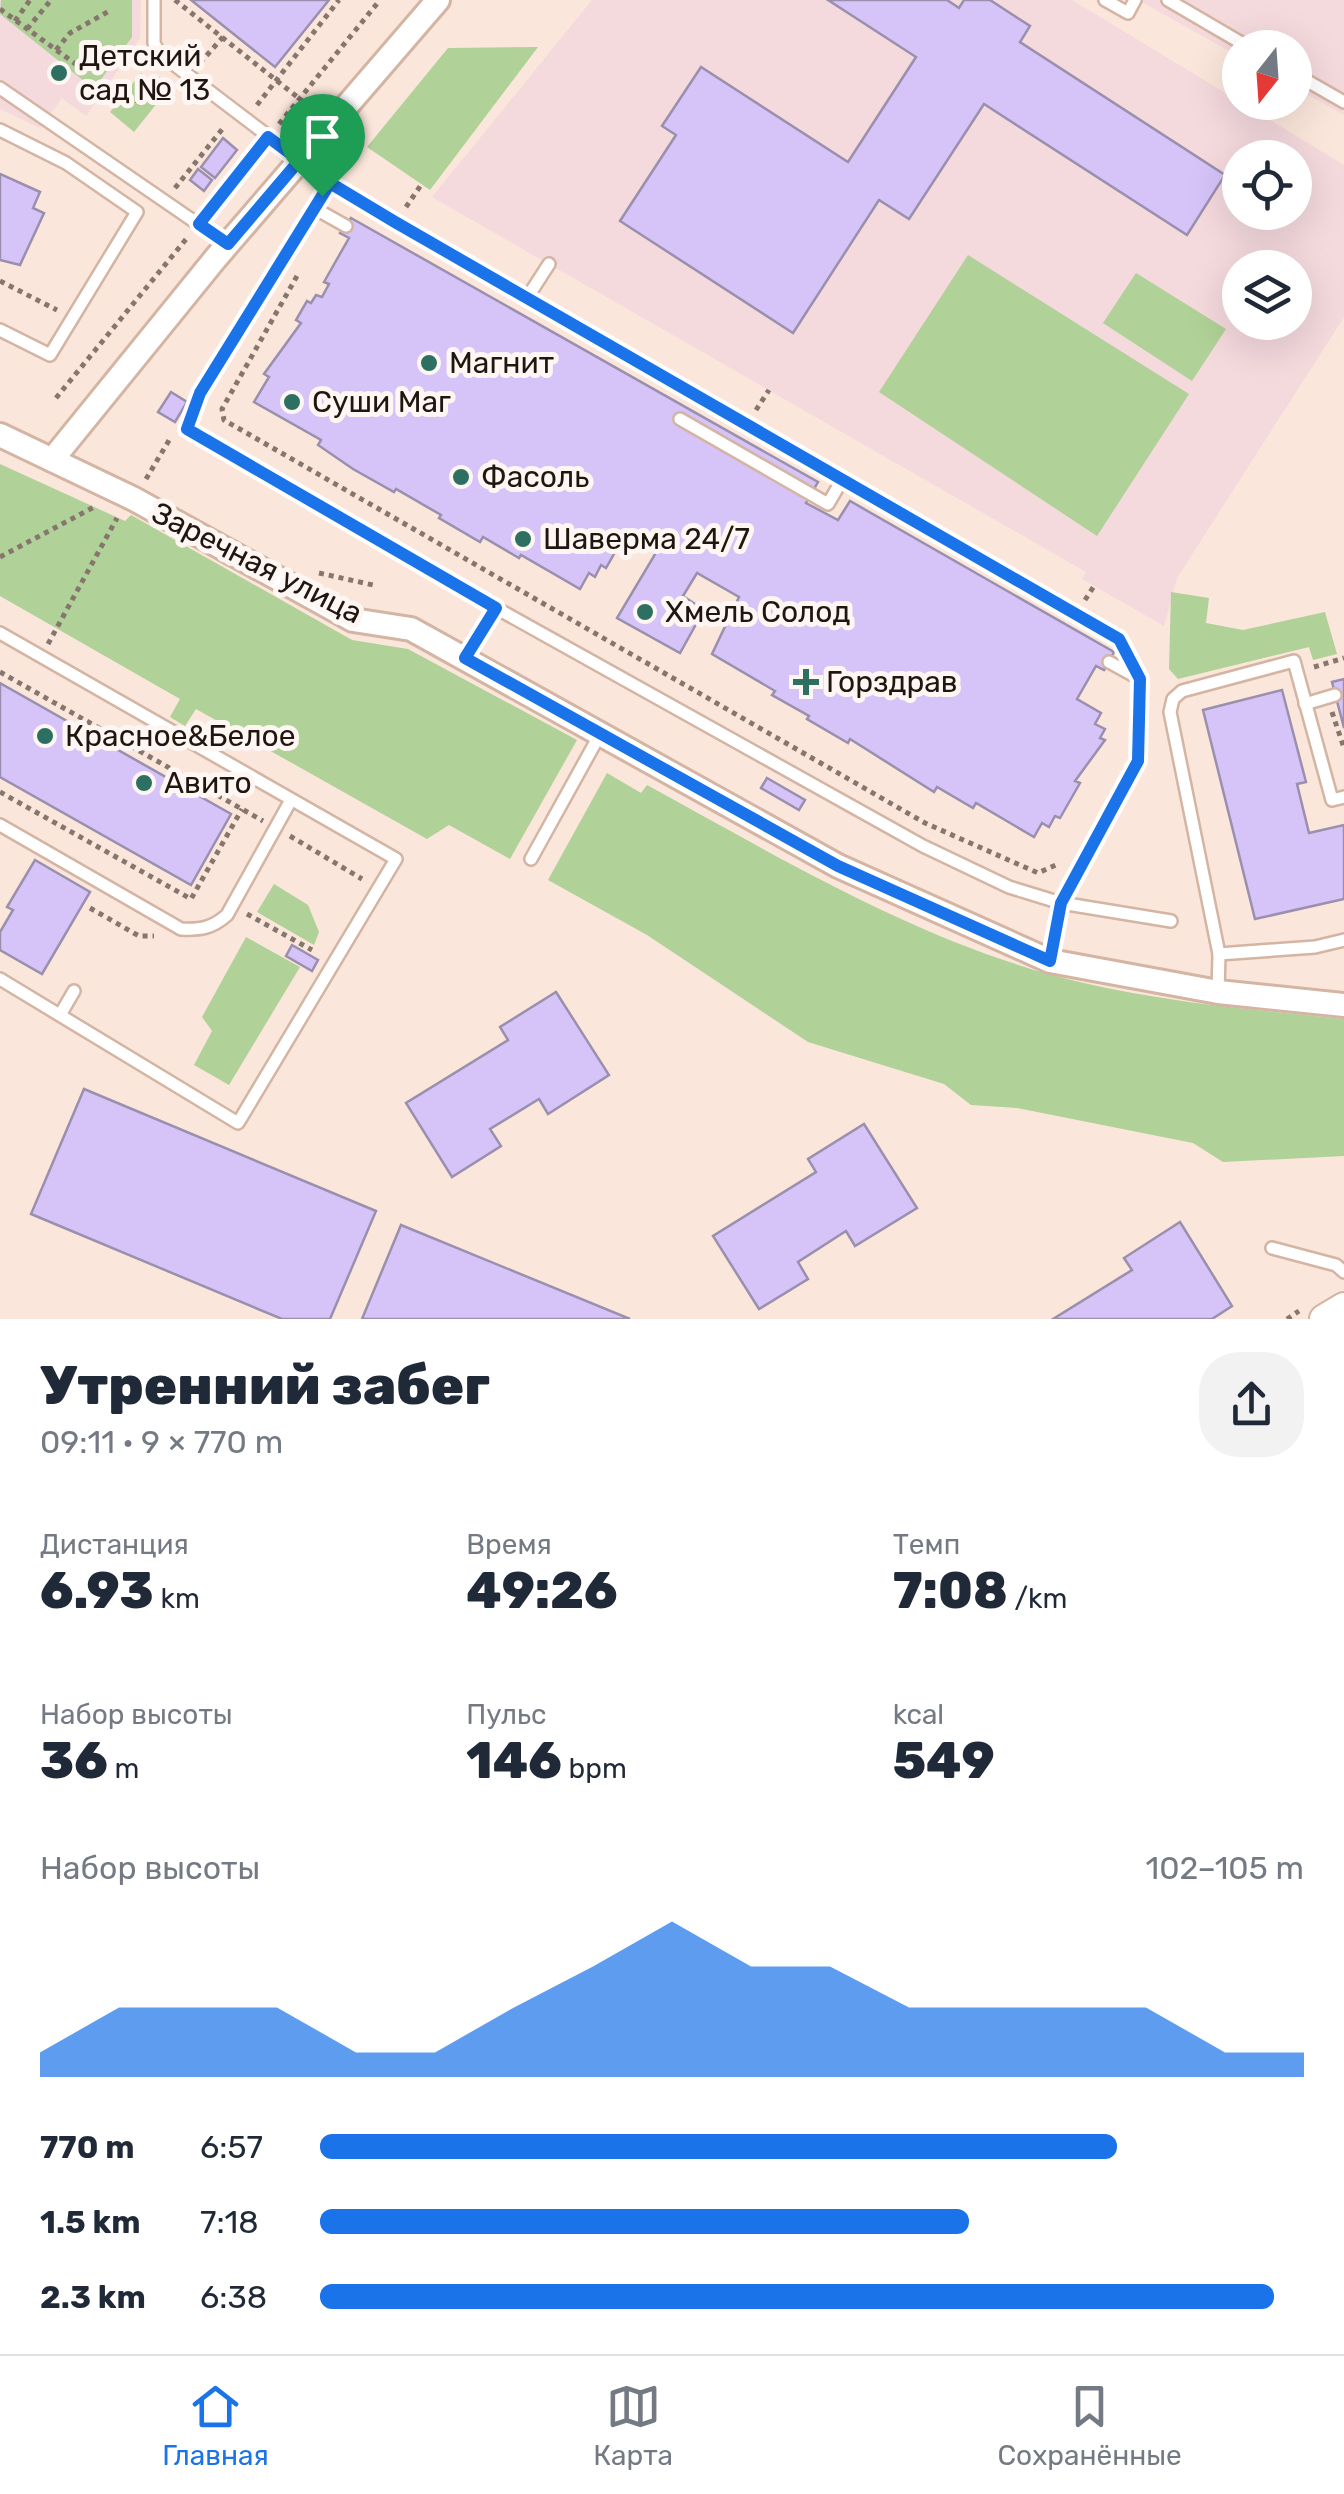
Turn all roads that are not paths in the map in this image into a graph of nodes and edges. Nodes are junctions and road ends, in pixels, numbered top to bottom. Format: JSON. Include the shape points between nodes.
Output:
{"nodes":[{"id":1,"x":154,"y":0,"type":"edge"},
{"id":2,"x":438,"y":0,"type":"edge"},
{"id":3,"x":1105,"y":0,"type":"edge"},
{"id":4,"x":1135,"y":0,"type":"edge"},
{"id":5,"x":1168,"y":0,"type":"edge"},
{"id":6,"x":1222,"y":32,"type":"edge"},
{"id":7,"x":1312,"y":84,"type":"edge"},
{"id":8,"x":0,"y":88,"type":"edge"},
{"id":9,"x":1344,"y":102,"type":"edge"},
{"id":10,"x":0,"y":130,"type":"edge"},
{"id":11,"x":298,"y":162,"type":"junction"},
{"id":12,"x":330,"y":183,"type":"junction"},
{"id":13,"x":314,"y":208,"type":"junction"},
{"id":14,"x":346,"y":226,"type":"dead end"},
{"id":15,"x":228,"y":244,"type":"junction"},
{"id":16,"x":549,"y":264,"type":"dead end"},
{"id":17,"x":527,"y":298,"type":"junction"},
{"id":18,"x":0,"y":330,"type":"edge"},
{"id":19,"x":680,"y":419,"type":"dead end"},
{"id":20,"x":0,"y":435,"type":"edge"},
{"id":21,"x":52,"y":460,"type":"junction"},
{"id":22,"x":842,"y":480,"type":"junction"},
{"id":23,"x":496,"y":608,"type":"junction"},
{"id":24,"x":0,"y":634,"type":"edge"},
{"id":25,"x":465,"y":658,"type":"junction"},
{"id":26,"x":1109,"y":662,"type":"dead end"},
{"id":27,"x":1140,"y":679,"type":"junction"},
{"id":28,"x":1336,"y":696,"type":"dead end"},
{"id":29,"x":1305,"y":704,"type":"junction"},
{"id":30,"x":599,"y":736,"type":"junction"},
{"id":31,"x":1344,"y":797,"type":"edge"},
{"id":32,"x":291,"y":800,"type":"junction"},
{"id":33,"x":0,"y":825,"type":"edge"},
{"id":34,"x":532,"y":858,"type":"dead end"},
{"id":35,"x":1061,"y":903,"type":"junction"},
{"id":36,"x":1170,"y":921,"type":"dead end"},
{"id":37,"x":1344,"y":940,"type":"edge"},
{"id":38,"x":1218,"y":954,"type":"junction"},
{"id":39,"x":1050,"y":961,"type":"junction"},
{"id":40,"x":0,"y":979,"type":"edge"},
{"id":41,"x":74,"y":991,"type":"dead end"},
{"id":42,"x":1218,"y":992,"type":"junction"},
{"id":43,"x":1344,"y":1005,"type":"edge"},
{"id":44,"x":60,"y":1014,"type":"junction"},
{"id":45,"x":1272,"y":1248,"type":"dead end"},
{"id":46,"x":1344,"y":1272,"type":"edge"},
{"id":47,"x":1344,"y":1307,"type":"edge"},
{"id":48,"x":1324,"y":1319,"type":"edge"}],
"edges":[{"from":1,"to":11,"type":"lane","via":[[159,53]]},
{"from":2,"to":11,"type":"street"},
{"from":3,"to":4,"type":"lane","via":[[1128,13]]},
{"from":5,"to":6,"type":"lane"},
{"from":7,"to":9,"type":"lane"},
{"from":8,"to":15,"type":"lane"},
{"from":10,"to":18,"type":"lane","via":[[66,163],[137,212],[50,355]]},
{"from":11,"to":12,"type":"lane"},
{"from":11,"to":15,"type":"street"},
{"from":12,"to":13,"type":"lane"},
{"from":12,"to":17,"type":"lane"},
{"from":13,"to":14,"type":"lane"},
{"from":13,"to":23,"type":"lane","via":[[200,393],[187,429]]},
{"from":15,"to":21,"type":"street"},
{"from":16,"to":17,"type":"lane"},
{"from":17,"to":22,"type":"lane"},
{"from":19,"to":22,"type":"lane","via":[[828,504]]},
{"from":20,"to":21,"type":"street","name":"Заречная улица"},
{"from":21,"to":25,"type":"street","name":"Заречная улица","via":[[354,620],[410,629]]},
{"from":22,"to":27,"type":"lane","via":[[1119,639]]},
{"from":23,"to":25,"type":"lane"},
{"from":23,"to":35,"type":"lane","via":[[923,846],[1009,887]]},
{"from":24,"to":32,"type":"lane"},
{"from":25,"to":30,"type":"street","name":"Заречная улица"},
{"from":26,"to":27,"type":"lane"},
{"from":27,"to":35,"type":"lane","via":[[1138,761]]},
{"from":28,"to":29,"type":"lane"},
{"from":29,"to":31,"type":"lane","via":[[1332,800]]},
{"from":29,"to":38,"type":"lane","via":[[1294,662],[1182,691],[1173,699],[1177,755]]},
{"from":30,"to":34,"type":"lane"},
{"from":30,"to":39,"type":"street","name":"Заречная улица","via":[[838,866]]},
{"from":32,"to":33,"type":"lane","via":[[227,915],[198,930],[181,929]]},
{"from":32,"to":44,"type":"lane","via":[[396,859],[238,1124]]},
{"from":35,"to":36,"type":"lane"},
{"from":35,"to":39,"type":"lane"},
{"from":37,"to":38,"type":"lane"},
{"from":38,"to":42,"type":"lane"},
{"from":39,"to":42,"type":"street","name":"Заречная улица"},
{"from":40,"to":44,"type":"lane"},
{"from":41,"to":44,"type":"lane"},
{"from":42,"to":43,"type":"street","name":"Заречная улица"},
{"from":45,"to":46,"type":"lane","via":[[1336,1264]]},
{"from":47,"to":48,"type":"street"}]}
